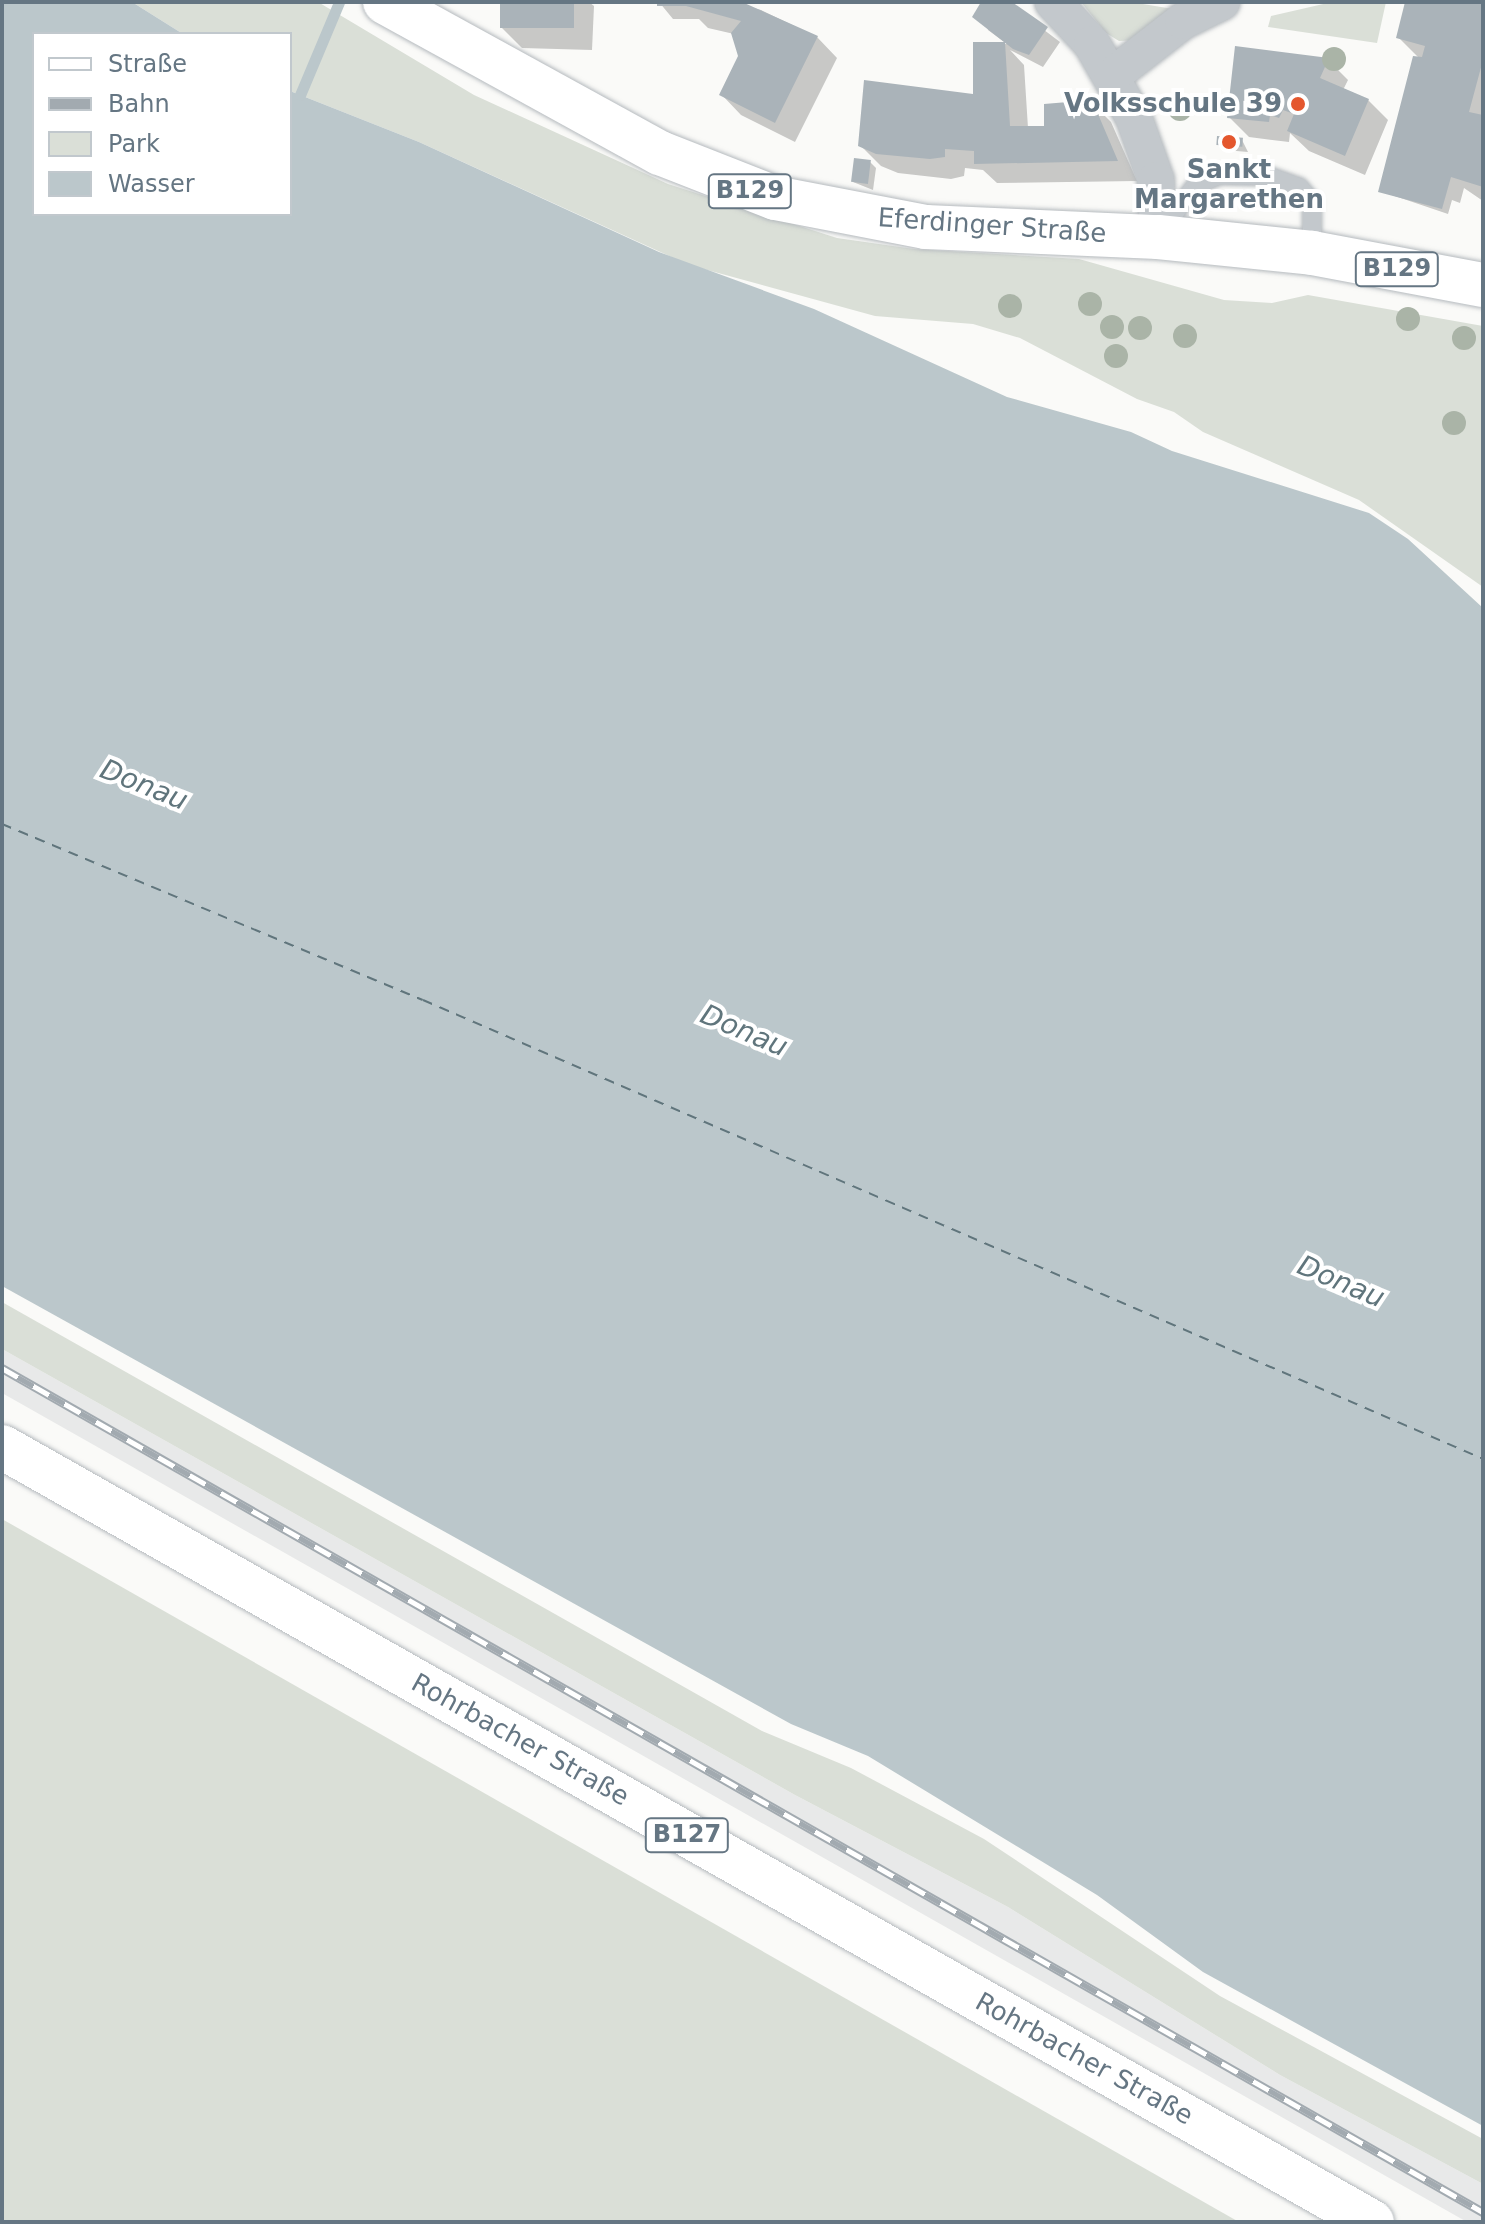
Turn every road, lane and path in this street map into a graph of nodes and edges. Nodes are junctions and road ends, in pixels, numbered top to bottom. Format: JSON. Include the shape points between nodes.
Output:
{"nodes":[{"id":1,"x":385,"y":2,"type":"edge"},
{"id":2,"x":1053,"y":2,"type":"edge"},
{"id":3,"x":1222,"y":2,"type":"edge"},
{"id":4,"x":1112,"y":76,"type":"junction"},
{"id":5,"x":1158,"y":237,"type":"junction"},
{"id":6,"x":1312,"y":253,"type":"junction"},
{"id":7,"x":1483,"y":285,"type":"edge"},
{"id":8,"x":2,"y":1447,"type":"edge"},
{"id":9,"x":1372,"y":2222,"type":"edge"}],
"edges":[{"from":1,"to":5,"type":"main road","name":"Eferdinger Straße","number":"B129","via":[[614,130],[744,189],[824,211],[926,227]]},
{"from":2,"to":4,"type":"street","via":[[1092,44]]},
{"from":3,"to":4,"type":"street","via":[[1183,21]]},
{"from":4,"to":5,"type":"street","via":[[1152,161]]},
{"from":5,"to":6,"type":"main road","name":"Eferdinger Straße","number":"B129"},
{"from":5,"to":6,"type":"lane","via":[[1197,184],[1221,175],[1257,174],[1288,181],[1312,202]]},
{"from":6,"to":7,"type":"main road","number":"B129"},
{"from":8,"to":9,"type":"main road","name":"Rohrbacher Straße","number":"B127"}]}
